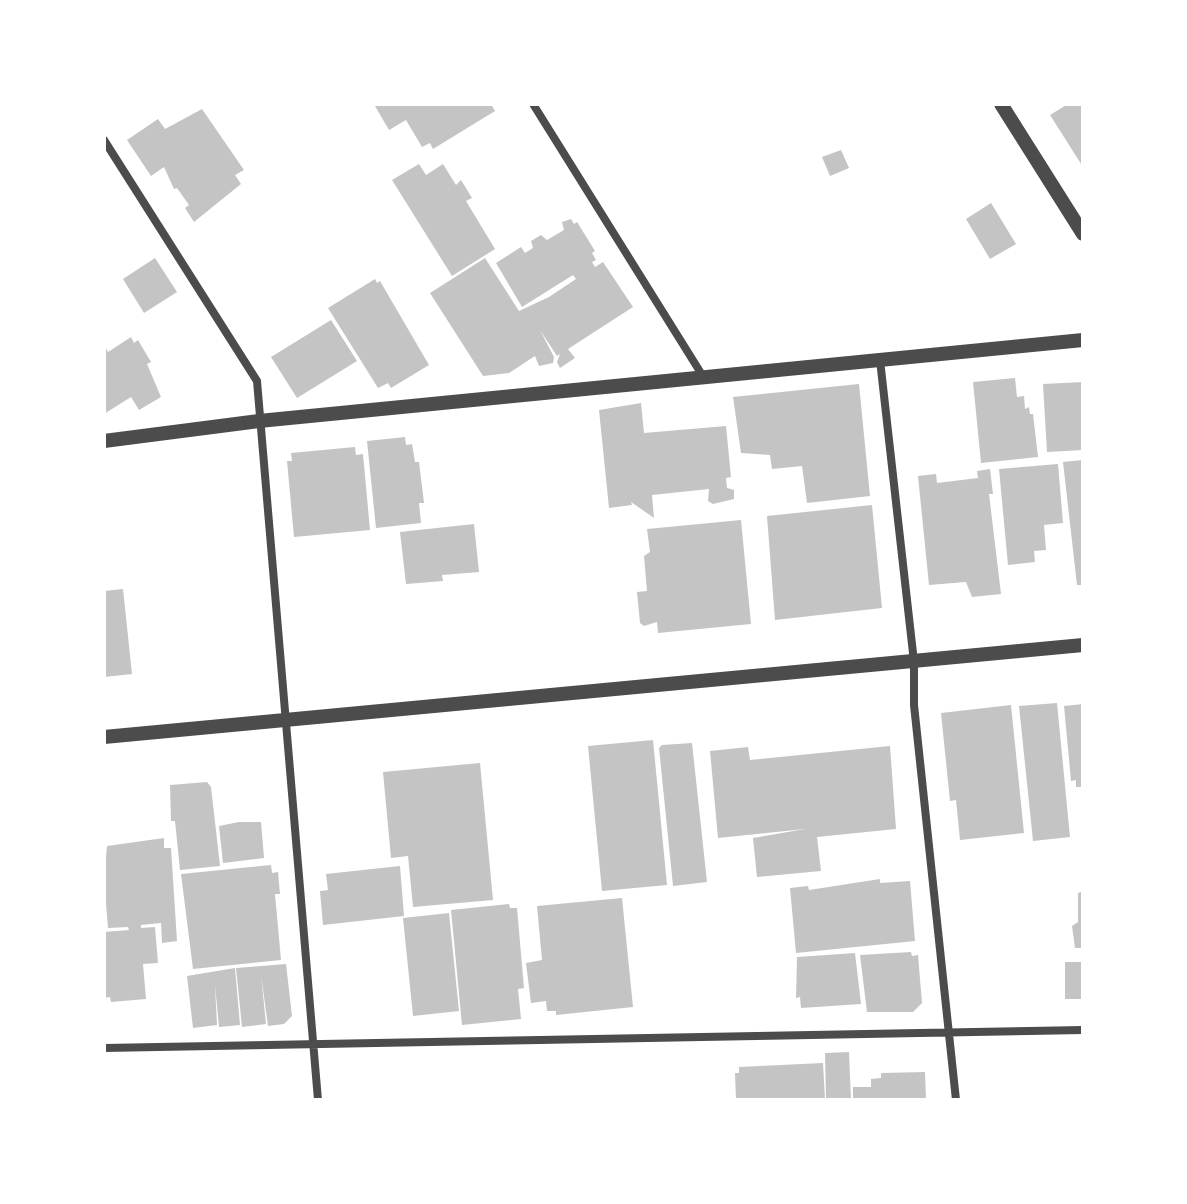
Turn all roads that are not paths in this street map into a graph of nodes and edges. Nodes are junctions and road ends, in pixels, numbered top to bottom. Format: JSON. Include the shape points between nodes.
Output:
{"nodes":[{"id":1,"x":533,"y":104,"type":"edge"},
{"id":2,"x":1001,"y":104,"type":"edge"},
{"id":3,"x":104,"y":140,"type":"edge"},
{"id":4,"x":1083,"y":234,"type":"edge"},
{"id":5,"x":1083,"y":340,"type":"edge"},
{"id":6,"x":880,"y":360,"type":"junction"},
{"id":7,"x":704,"y":378,"type":"junction"},
{"id":8,"x":259,"y":421,"type":"junction"},
{"id":9,"x":104,"y":441,"type":"edge"},
{"id":10,"x":1083,"y":645,"type":"edge"},
{"id":11,"x":914,"y":662,"type":"junction"},
{"id":12,"x":284,"y":720,"type":"junction"},
{"id":13,"x":104,"y":737,"type":"edge"},
{"id":14,"x":1083,"y":1030,"type":"edge"},
{"id":15,"x":949,"y":1035,"type":"junction"},
{"id":16,"x":313,"y":1045,"type":"junction"},
{"id":17,"x":104,"y":1048,"type":"edge"},
{"id":18,"x":318,"y":1100,"type":"edge"},
{"id":19,"x":956,"y":1100,"type":"edge"}],
"edges":[{"from":1,"to":7,"type":"street"},
{"from":2,"to":4,"type":"street"},
{"from":3,"to":8,"type":"street","via":[[257,381]]},
{"from":5,"to":6,"type":"street"},
{"from":6,"to":7,"type":"street"},
{"from":6,"to":11,"type":"street"},
{"from":7,"to":8,"type":"street"},
{"from":8,"to":9,"type":"street"},
{"from":8,"to":12,"type":"street"},
{"from":10,"to":11,"type":"street"},
{"from":11,"to":12,"type":"street"},
{"from":11,"to":15,"type":"street","via":[[914,705]]},
{"from":12,"to":13,"type":"street"},
{"from":12,"to":16,"type":"street"},
{"from":14,"to":15,"type":"street"},
{"from":15,"to":16,"type":"street"},
{"from":15,"to":19,"type":"street"},
{"from":16,"to":17,"type":"street"},
{"from":16,"to":18,"type":"street"}]}
